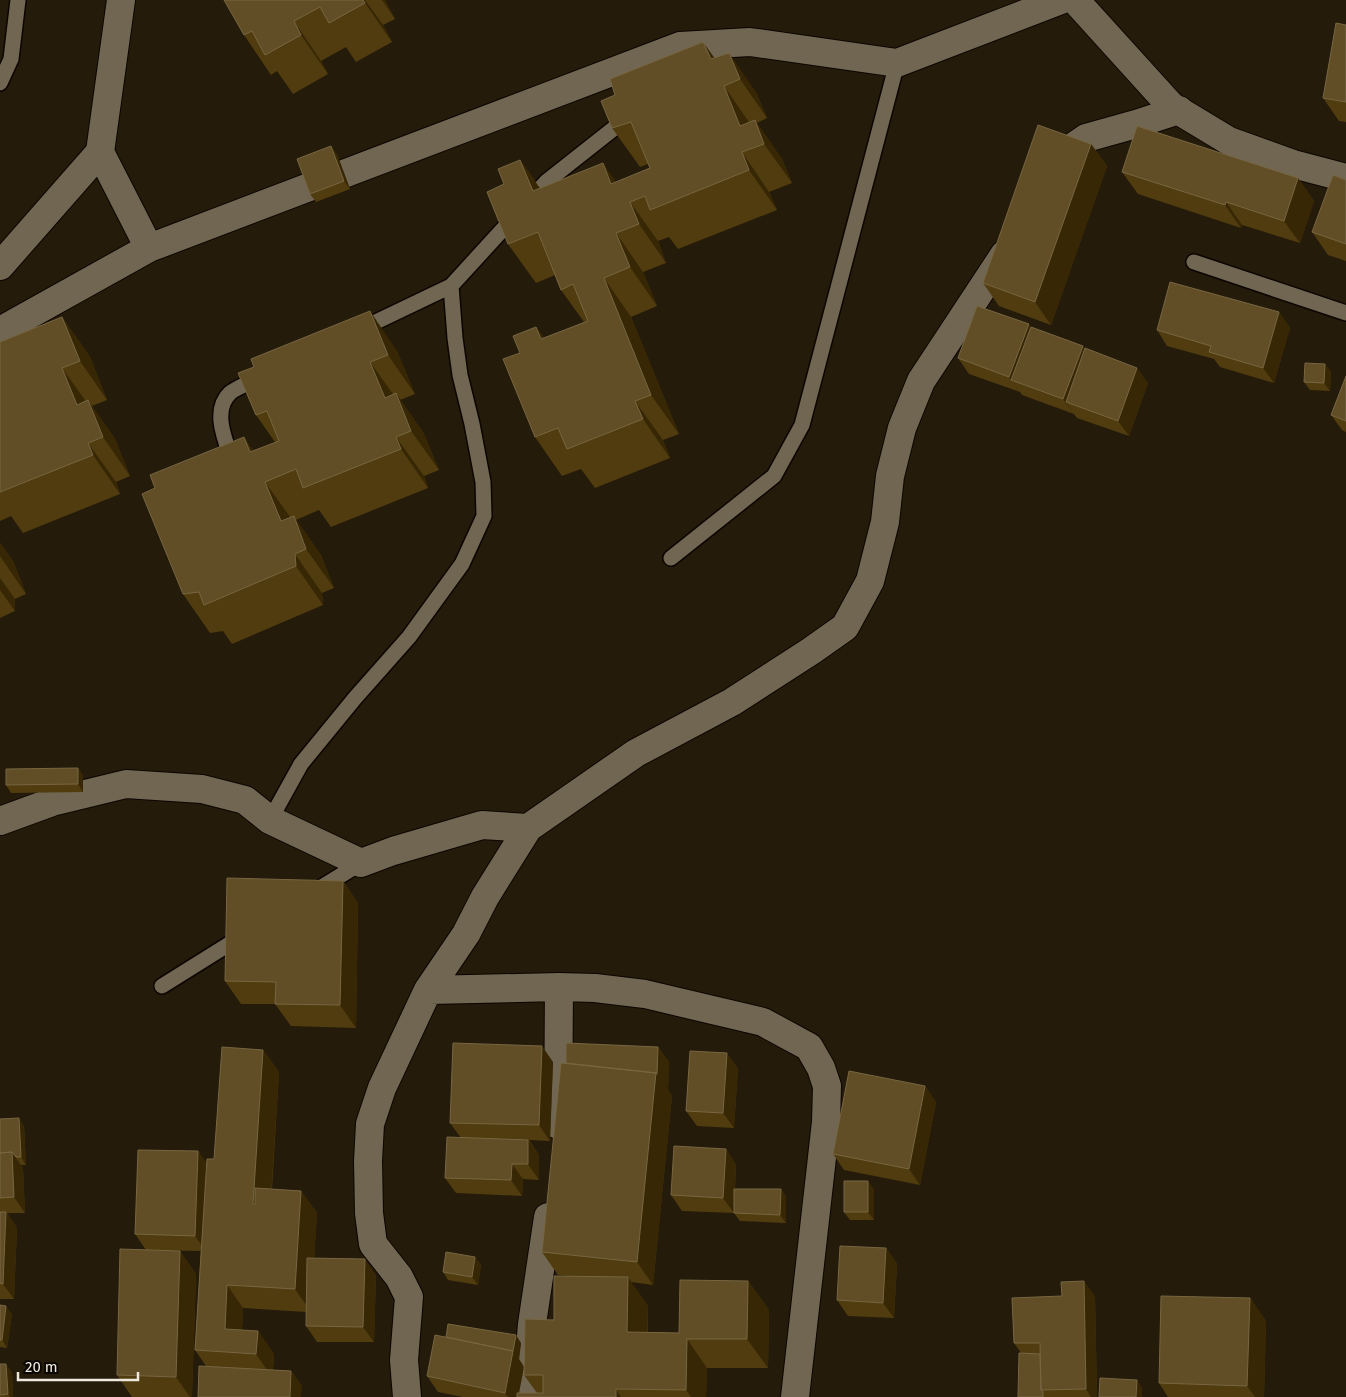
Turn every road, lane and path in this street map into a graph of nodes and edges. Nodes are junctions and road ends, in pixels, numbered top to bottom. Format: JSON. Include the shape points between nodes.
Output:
{"nodes":[{"id":1,"x":18,"y":0,"type":"edge"},
{"id":2,"x":121,"y":0,"type":"edge"},
{"id":3,"x":1061,"y":0,"type":"edge"},
{"id":4,"x":1075,"y":0,"type":"edge"},
{"id":5,"x":680,"y":46,"type":"junction"},
{"id":6,"x":896,"y":63,"type":"junction"},
{"id":7,"x":662,"y":69,"type":"edge"},
{"id":8,"x":0,"y":83,"type":"edge"},
{"id":9,"x":633,"y":107,"type":"edge"},
{"id":10,"x":1179,"y":110,"type":"junction"},
{"id":11,"x":100,"y":152,"type":"junction"},
{"id":12,"x":1346,"y":178,"type":"edge"},
{"id":13,"x":1044,"y":191,"type":"edge"},
{"id":14,"x":1018,"y":233,"type":"edge"},
{"id":15,"x":148,"y":248,"type":"junction"},
{"id":16,"x":1194,"y":262,"type":"dead end"},
{"id":17,"x":0,"y":266,"type":"edge"},
{"id":18,"x":451,"y":286,"type":"junction"},
{"id":19,"x":1346,"y":313,"type":"edge"},
{"id":20,"x":0,"y":331,"type":"edge"},
{"id":21,"x":345,"y":337,"type":"edge"},
{"id":22,"x":275,"y":371,"type":"edge"},
{"id":23,"x":236,"y":474,"type":"edge"},
{"id":24,"x":671,"y":558,"type":"dead end"},
{"id":25,"x":270,"y":820,"type":"junction"},
{"id":26,"x":0,"y":821,"type":"edge"},
{"id":27,"x":528,"y":828,"type":"junction"},
{"id":28,"x":361,"y":864,"type":"junction"},
{"id":29,"x":303,"y":899,"type":"edge"},
{"id":30,"x":253,"y":930,"type":"edge"},
{"id":31,"x":162,"y":986,"type":"dead end"},
{"id":32,"x":559,"y":987,"type":"junction"},
{"id":33,"x":428,"y":990,"type":"junction"},
{"id":34,"x":558,"y":1148,"type":"edge"},
{"id":35,"x":551,"y":1196,"type":"edge"},
{"id":36,"x":407,"y":1397,"type":"edge"},
{"id":37,"x":526,"y":1397,"type":"edge"},
{"id":38,"x":796,"y":1397,"type":"edge"}],
"edges":[{"from":1,"to":8,"type":"lane","via":[[12,58]]},
{"from":2,"to":11,"type":"street"},
{"from":3,"to":6,"type":"street"},
{"from":4,"to":10,"type":"street","via":[[1171,106]]},
{"from":5,"to":6,"type":"street","via":[[750,42]]},
{"from":5,"to":7,"type":"lane"},
{"from":5,"to":15,"type":"street"},
{"from":6,"to":24,"type":"lane","via":[[802,425],[774,476]]},
{"from":9,"to":18,"type":"lane","via":[[622,122],[546,182]]},
{"from":10,"to":12,"type":"street","via":[[1229,141],[1293,164]]},
{"from":10,"to":13,"type":"street","via":[[1086,138],[1070,149]]},
{"from":11,"to":15,"type":"street"},
{"from":11,"to":17,"type":"street"},
{"from":14,"to":27,"type":"street","via":[[921,381],[902,428],[890,476],[885,522],[870,581],[845,627],[732,702],[636,753]]},
{"from":15,"to":20,"type":"street"},
{"from":16,"to":19,"type":"lane"},
{"from":18,"to":21,"type":"lane"},
{"from":18,"to":25,"type":"lane","via":[[460,375],[483,482],[484,516],[462,564],[409,637],[301,764]]},
{"from":22,"to":23,"type":"lane","via":[[230,392],[222,405],[221,423]]},
{"from":25,"to":26,"type":"street","via":[[245,800],[202,789],[126,784],[52,802]]},
{"from":25,"to":28,"type":"street"},
{"from":27,"to":28,"type":"street","via":[[482,825]]},
{"from":27,"to":33,"type":"street","via":[[466,934]]},
{"from":28,"to":29,"type":"lane"},
{"from":30,"to":31,"type":"lane"},
{"from":32,"to":33,"type":"street"},
{"from":32,"to":34,"type":"street"},
{"from":32,"to":38,"type":"street","via":[[645,994],[763,1022],[809,1047],[828,1086]]},
{"from":33,"to":36,"type":"street","via":[[382,1088],[370,1124],[368,1162],[373,1244],[399,1277],[409,1296],[404,1360]]},
{"from":35,"to":37,"type":"street","via":[[532,1324]]}]}
